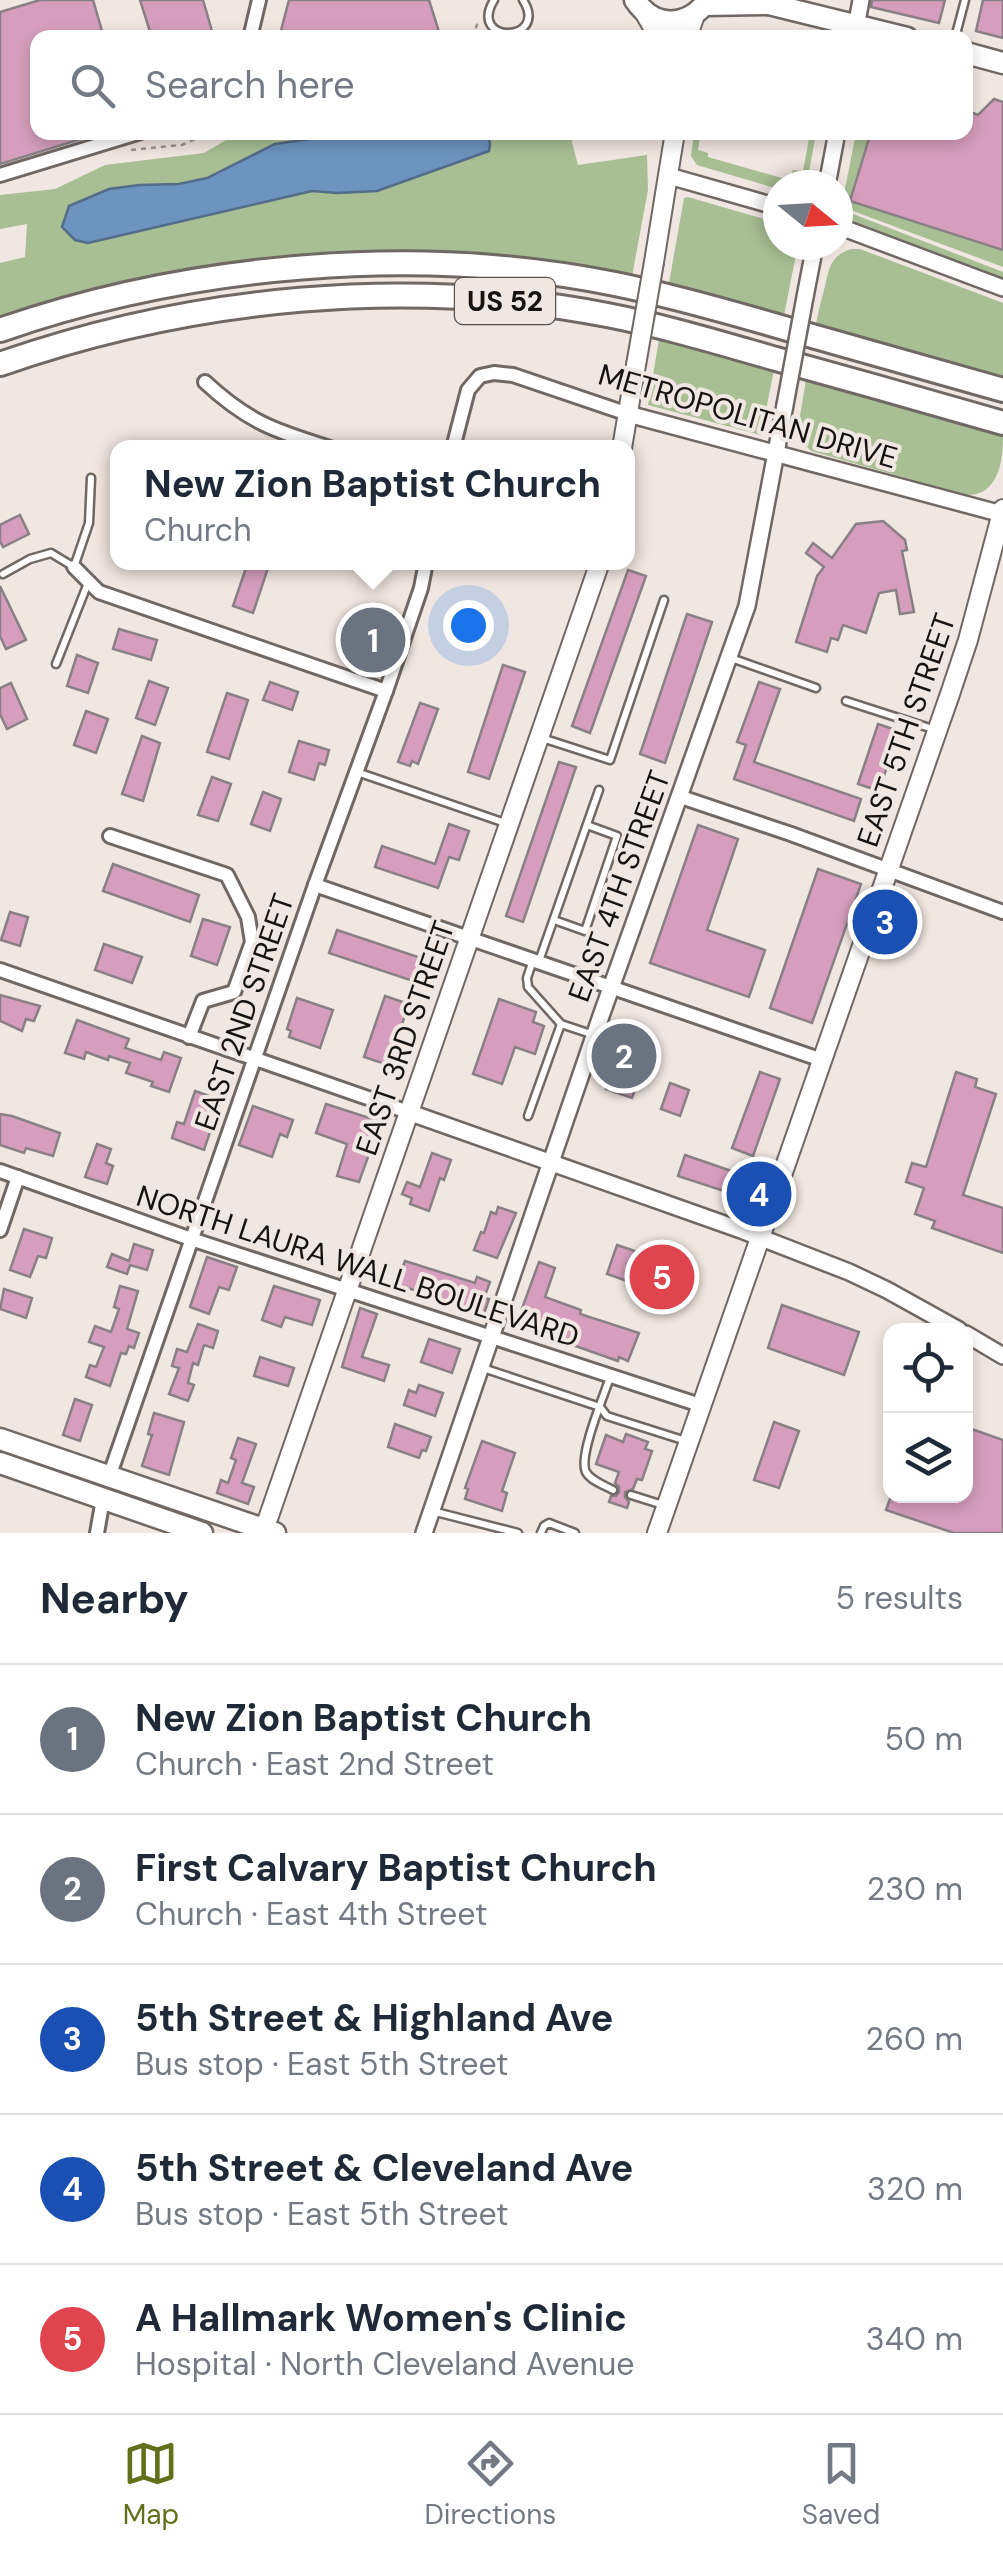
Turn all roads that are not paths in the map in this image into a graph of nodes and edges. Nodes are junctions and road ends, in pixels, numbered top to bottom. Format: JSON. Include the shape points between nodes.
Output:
{"nodes":[{"id":1,"x":259,"y":0,"type":"edge"},
{"id":2,"x":494,"y":0,"type":"edge"},
{"id":3,"x":523,"y":0,"type":"edge"},
{"id":4,"x":861,"y":0,"type":"edge"},
{"id":5,"x":965,"y":0,"type":"edge"},
{"id":6,"x":765,"y":2,"type":"edge"},
{"id":7,"x":637,"y":5,"type":"edge"},
{"id":8,"x":702,"y":7,"type":"edge"},
{"id":9,"x":252,"y":30,"type":"edge"},
{"id":10,"x":498,"y":30,"type":"edge"},
{"id":11,"x":520,"y":30,"type":"edge"},
{"id":12,"x":654,"y":30,"type":"edge"},
{"id":13,"x":691,"y":30,"type":"edge"},
{"id":14,"x":853,"y":30,"type":"edge"},
{"id":15,"x":856,"y":30,"type":"edge"},
{"id":16,"x":957,"y":30,"type":"edge"},
{"id":17,"x":973,"y":55,"type":"edge"},
{"id":18,"x":1003,"y":63,"type":"edge"},
{"id":19,"x":115,"y":140,"type":"edge"},
{"id":20,"x":674,"y":140,"type":"edge"},
{"id":21,"x":835,"y":140,"type":"edge"},
{"id":22,"x":830,"y":170,"type":"edge"},
{"id":23,"x":0,"y":176,"type":"edge"},
{"id":24,"x":669,"y":176,"type":"junction"},
{"id":25,"x":763,"y":203,"type":"edge"},
{"id":26,"x":853,"y":232,"type":"edge"},
{"id":27,"x":813,"y":260,"type":"edge"},
{"id":28,"x":1003,"y":288,"type":"edge"},
{"id":29,"x":0,"y":330,"type":"edge"},
{"id":30,"x":0,"y":364,"type":"edge"},
{"id":31,"x":205,"y":382,"type":"dead end"},
{"id":32,"x":1003,"y":390,"type":"edge"},
{"id":33,"x":628,"y":414,"type":"junction"},
{"id":34,"x":1003,"y":423,"type":"edge"},
{"id":35,"x":304,"y":440,"type":"edge"},
{"id":36,"x":455,"y":440,"type":"edge"},
{"id":37,"x":623,"y":440,"type":"edge"},
{"id":38,"x":776,"y":454,"type":"junction"},
{"id":39,"x":90,"y":478,"type":"dead end"},
{"id":40,"x":1002,"y":511,"type":"edge"},
{"id":41,"x":74,"y":567,"type":"junction"},
{"id":42,"x":424,"y":570,"type":"edge"},
{"id":43,"x":597,"y":570,"type":"edge"},
{"id":44,"x":3,"y":574,"type":"dead end"},
{"id":45,"x":88,"y":582,"type":"junction"},
{"id":46,"x":664,"y":600,"type":"dead end"},
{"id":47,"x":730,"y":658,"type":"junction"},
{"id":48,"x":56,"y":664,"type":"dead end"},
{"id":49,"x":816,"y":688,"type":"dead end"},
{"id":50,"x":386,"y":691,"type":"junction"},
{"id":51,"x":846,"y":701,"type":"dead end"},
{"id":52,"x":937,"y":731,"type":"junction"},
{"id":53,"x":540,"y":738,"type":"junction"},
{"id":54,"x":357,"y":772,"type":"junction"},
{"id":55,"x":599,"y":790,"type":"dead end"},
{"id":56,"x":681,"y":797,"type":"junction"},
{"id":57,"x":510,"y":824,"type":"junction"},
{"id":58,"x":587,"y":825,"type":"junction"},
{"id":59,"x":110,"y":836,"type":"dead end"},
{"id":60,"x":888,"y":872,"type":"junction"},
{"id":61,"x":315,"y":884,"type":"junction"},
{"id":62,"x":1003,"y":912,"type":"edge"},
{"id":63,"x":554,"y":920,"type":"junction"},
{"id":64,"x":470,"y":938,"type":"junction"},
{"id":65,"x":536,"y":960,"type":"junction"},
{"id":66,"x":0,"y":970,"type":"edge"},
{"id":67,"x":612,"y":986,"type":"junction"},
{"id":68,"x":560,"y":1024,"type":"junction"},
{"id":69,"x":594,"y":1036,"type":"junction"},
{"id":70,"x":189,"y":1037,"type":"junction"},
{"id":71,"x":256,"y":1058,"type":"junction"},
{"id":72,"x":822,"y":1060,"type":"junction"},
{"id":73,"x":408,"y":1112,"type":"junction"},
{"id":74,"x":528,"y":1116,"type":"dead end"},
{"id":75,"x":550,"y":1163,"type":"junction"},
{"id":76,"x":0,"y":1171,"type":"edge"},
{"id":77,"x":18,"y":1177,"type":"junction"},
{"id":78,"x":0,"y":1230,"type":"edge"},
{"id":79,"x":760,"y":1237,"type":"junction"},
{"id":80,"x":191,"y":1239,"type":"junction"},
{"id":81,"x":347,"y":1289,"type":"junction"},
{"id":82,"x":945,"y":1323,"type":"edge"},
{"id":83,"x":492,"y":1336,"type":"junction"},
{"id":84,"x":973,"y":1338,"type":"edge"},
{"id":85,"x":1003,"y":1356,"type":"edge"},
{"id":86,"x":482,"y":1368,"type":"junction"},
{"id":87,"x":611,"y":1376,"type":"junction"},
{"id":88,"x":700,"y":1405,"type":"junction"},
{"id":89,"x":600,"y":1407,"type":"junction"},
{"id":90,"x":0,"y":1439,"type":"edge"},
{"id":91,"x":688,"y":1442,"type":"junction"},
{"id":92,"x":0,"y":1463,"type":"edge"},
{"id":93,"x":109,"y":1477,"type":"junction"},
{"id":94,"x":613,"y":1490,"type":"dead end"},
{"id":95,"x":631,"y":1496,"type":"dead end"},
{"id":96,"x":103,"y":1499,"type":"junction"},
{"id":97,"x":666,"y":1506,"type":"junction"},
{"id":98,"x":431,"y":1511,"type":"junction"},
{"id":99,"x":268,"y":1532,"type":"edge"},
{"id":100,"x":97,"y":1533,"type":"edge"},
{"id":101,"x":202,"y":1533,"type":"edge"},
{"id":102,"x":424,"y":1533,"type":"edge"},
{"id":103,"x":518,"y":1533,"type":"edge"},
{"id":104,"x":541,"y":1533,"type":"edge"},
{"id":105,"x":575,"y":1533,"type":"edge"},
{"id":106,"x":657,"y":1533,"type":"edge"}],
"edges":[{"from":1,"to":9,"type":"street"},
{"from":2,"to":10,"type":"lane","via":[[488,10]]},
{"from":3,"to":11,"type":"lane","via":[[528,21]]},
{"from":4,"to":15,"type":"street"},
{"from":5,"to":16,"type":"lane"},
{"from":6,"to":8,"type":"main road"},
{"from":6,"to":14,"type":"main road"},
{"from":7,"to":8,"type":"main road","via":[[669,22]]},
{"from":7,"to":12,"type":"main road"},
{"from":8,"to":13,"type":"main road"},
{"from":17,"to":18,"type":"main road"},
{"from":19,"to":23,"type":"street"},
{"from":20,"to":24,"type":"main road"},
{"from":21,"to":22,"type":"street"},
{"from":24,"to":25,"type":"street"},
{"from":24,"to":33,"type":"main road","bridge":true},
{"from":26,"to":28,"type":"street"},
{"from":27,"to":38,"type":"street","name":"EAST 4TH STREET","bridge":true},
{"from":29,"to":32,"type":"highway","number":"US 52","via":[[118,296],[216,278],[364,265],[464,267],[660,294]]},
{"from":30,"to":34,"type":"highway","number":"US 52","via":[[110,331],[220,309],[365,297],[462,298],[653,324]]},
{"from":31,"to":35,"type":"street","via":[[232,407]]},
{"from":33,"to":36,"type":"street","name":"METROPOLITAN DRIVE","via":[[494,372],[468,390]]},
{"from":33,"to":37,"type":"main road"},
{"from":33,"to":38,"type":"street","name":"METROPOLITAN DRIVE"},
{"from":38,"to":40,"type":"street","name":"METROPOLITAN DRIVE"},
{"from":38,"to":47,"type":"street","name":"EAST 4TH STREET","via":[[754,578]]},
{"from":39,"to":41,"type":"lane","via":[[89,523]]},
{"from":40,"to":52,"type":"main road","name":"EAST 5TH STREET"},
{"from":41,"to":44,"type":"lane","via":[[51,554]]},
{"from":41,"to":45,"type":"street"},
{"from":42,"to":50,"type":"street","name":"EAST 2ND STREET"},
{"from":43,"to":53,"type":"main road","name":"EAST 3RD STREET"},
{"from":45,"to":48,"type":"lane"},
{"from":45,"to":50,"type":"street","via":[[98,592]]},
{"from":46,"to":53,"type":"lane","via":[[610,760]]},
{"from":47,"to":49,"type":"lane"},
{"from":47,"to":56,"type":"street","name":"EAST 4TH STREET"},
{"from":50,"to":54,"type":"street","name":"EAST 2ND STREET"},
{"from":51,"to":52,"type":"lane"},
{"from":52,"to":60,"type":"main road","name":"EAST 5TH STREET"},
{"from":53,"to":57,"type":"main road","name":"EAST 3RD STREET"},
{"from":54,"to":57,"type":"lane"},
{"from":54,"to":61,"type":"street","name":"EAST 2ND STREET"},
{"from":55,"to":58,"type":"lane"},
{"from":56,"to":60,"type":"street"},
{"from":56,"to":67,"type":"street","name":"EAST 4TH STREET"},
{"from":57,"to":64,"type":"main road","name":"EAST 3RD STREET"},
{"from":58,"to":63,"type":"lane"},
{"from":58,"to":63,"type":"lane","via":[[617,836],[590,915],[584,931]]},
{"from":59,"to":70,"type":"street","via":[[227,875],[248,917],[252,942],[234,992],[204,1001]]},
{"from":60,"to":62,"type":"street"},
{"from":60,"to":72,"type":"main road","name":"EAST 5TH STREET"},
{"from":61,"to":64,"type":"street"},
{"from":61,"to":71,"type":"street","name":"EAST 2ND STREET"},
{"from":63,"to":65,"type":"lane"},
{"from":64,"to":65,"type":"street"},
{"from":64,"to":73,"type":"main road","name":"EAST 3RD STREET"},
{"from":65,"to":67,"type":"street"},
{"from":65,"to":68,"type":"lane","via":[[528,987]]},
{"from":66,"to":70,"type":"street"},
{"from":67,"to":69,"type":"street","name":"EAST 4TH STREET"},
{"from":67,"to":72,"type":"street"},
{"from":68,"to":69,"type":"lane"},
{"from":68,"to":74,"type":"lane"},
{"from":69,"to":75,"type":"street","name":"EAST 4TH STREET"},
{"from":70,"to":71,"type":"street"},
{"from":71,"to":73,"type":"street"},
{"from":71,"to":80,"type":"street","name":"EAST 2ND STREET"},
{"from":72,"to":79,"type":"main road","name":"EAST 5TH STREET"},
{"from":73,"to":75,"type":"street"},
{"from":73,"to":81,"type":"main road","name":"EAST 3RD STREET"},
{"from":75,"to":79,"type":"street"},
{"from":75,"to":83,"type":"street","name":"EAST 4TH STREET"},
{"from":76,"to":77,"type":"street","name":"NORTH LAURA WALL BOULEVARD"},
{"from":77,"to":78,"type":"street"},
{"from":77,"to":80,"type":"street","name":"NORTH LAURA WALL BOULEVARD"},
{"from":79,"to":82,"type":"street","via":[[872,1283]]},
{"from":79,"to":88,"type":"main road","name":"EAST 5TH STREET"},
{"from":80,"to":81,"type":"street","name":"NORTH LAURA WALL BOULEVARD"},
{"from":80,"to":93,"type":"street","name":"EAST 2ND STREET"},
{"from":81,"to":83,"type":"street","name":"NORTH LAURA WALL BOULEVARD"},
{"from":81,"to":99,"type":"main road","name":"EAST 3RD STREET"},
{"from":83,"to":86,"type":"street","name":"EAST 4TH STREET"},
{"from":83,"to":87,"type":"street","name":"NORTH LAURA WALL BOULEVARD"},
{"from":84,"to":85,"type":"street"},
{"from":86,"to":89,"type":"lane"},
{"from":86,"to":98,"type":"street","name":"EAST 4TH STREET"},
{"from":87,"to":88,"type":"street","name":"NORTH LAURA WALL BOULEVARD"},
{"from":87,"to":89,"type":"lane"},
{"from":88,"to":91,"type":"main road","name":"EAST 5TH STREET"},
{"from":89,"to":91,"type":"lane","via":[[607,1416]]},
{"from":89,"to":94,"type":"lane","via":[[584,1468]]},
{"from":90,"to":93,"type":"main road"},
{"from":91,"to":97,"type":"main road","name":"EAST 5TH STREET"},
{"from":92,"to":96,"type":"main road"},
{"from":93,"to":99,"type":"main road"},
{"from":95,"to":97,"type":"lane"},
{"from":96,"to":100,"type":"street"},
{"from":96,"to":101,"type":"main road"},
{"from":97,"to":106,"type":"main road","name":"EAST 5TH STREET"},
{"from":98,"to":102,"type":"street","name":"EAST 4TH STREET"},
{"from":98,"to":103,"type":"lane"},
{"from":104,"to":105,"type":"lane","via":[[549,1523]]}]}
